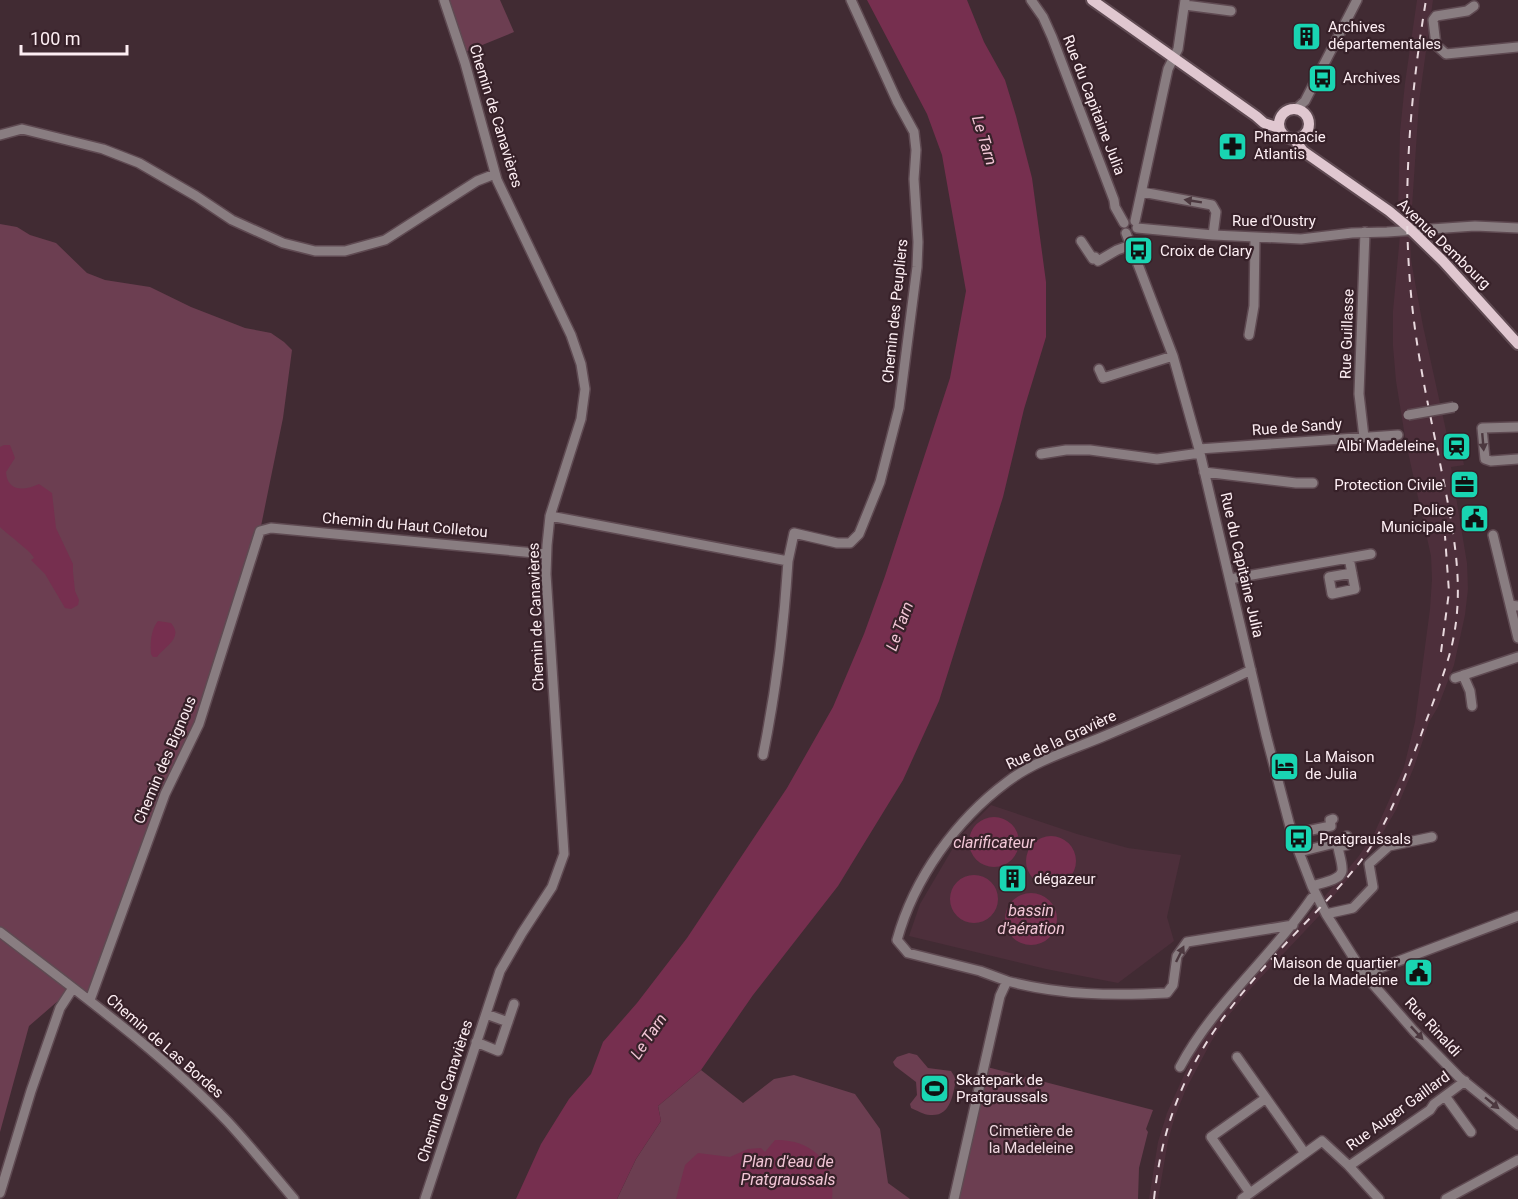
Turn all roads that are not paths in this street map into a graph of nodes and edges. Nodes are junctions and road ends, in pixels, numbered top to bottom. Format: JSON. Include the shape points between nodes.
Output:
{"nodes":[{"id":1,"x":444,"y":0,"type":"edge"},
{"id":2,"x":851,"y":0,"type":"edge"},
{"id":3,"x":1031,"y":0,"type":"edge"},
{"id":4,"x":1092,"y":0,"type":"edge"},
{"id":5,"x":1357,"y":0,"type":"edge"},
{"id":6,"x":1185,"y":3,"type":"edge"},
{"id":7,"x":1474,"y":6,"type":"dead end"},
{"id":8,"x":1231,"y":11,"type":"dead end"},
{"id":9,"x":1518,"y":47,"type":"edge"},
{"id":10,"x":1175,"y":59,"type":"junction"},
{"id":11,"x":1301,"y":112,"type":"junction"},
{"id":12,"x":1280,"y":122,"type":"junction"},
{"id":13,"x":0,"y":135,"type":"edge"},
{"id":14,"x":1299,"y":137,"type":"junction"},
{"id":15,"x":495,"y":174,"type":"junction"},
{"id":16,"x":1142,"y":192,"type":"junction"},
{"id":17,"x":1130,"y":226,"type":"junction"},
{"id":18,"x":1518,"y":228,"type":"edge"},
{"id":19,"x":1411,"y":230,"type":"junction"},
{"id":20,"x":1365,"y":232,"type":"junction"},
{"id":21,"x":1213,"y":235,"type":"junction"},
{"id":22,"x":1255,"y":238,"type":"junction"},
{"id":23,"x":1081,"y":241,"type":"dead end"},
{"id":24,"x":1102,"y":245,"type":"dead end"},
{"id":25,"x":1131,"y":245,"type":"junction"},
{"id":26,"x":1109,"y":254,"type":"junction"},
{"id":27,"x":1249,"y":335,"type":"dead end"},
{"id":28,"x":1518,"y":344,"type":"edge"},
{"id":29,"x":1173,"y":356,"type":"junction"},
{"id":30,"x":1099,"y":369,"type":"dead end"},
{"id":31,"x":1454,"y":407,"type":"dead end"},
{"id":32,"x":1399,"y":417,"type":"dead end"},
{"id":33,"x":1518,"y":427,"type":"edge"},
{"id":34,"x":1398,"y":435,"type":"dead end"},
{"id":35,"x":1364,"y":437,"type":"junction"},
{"id":36,"x":1199,"y":451,"type":"junction"},
{"id":37,"x":1041,"y":454,"type":"dead end"},
{"id":38,"x":1518,"y":459,"type":"edge"},
{"id":39,"x":1204,"y":472,"type":"junction"},
{"id":40,"x":1313,"y":483,"type":"dead end"},
{"id":41,"x":550,"y":516,"type":"junction"},
{"id":42,"x":260,"y":531,"type":"joint"},
{"id":43,"x":1493,"y":535,"type":"dead end"},
{"id":44,"x":546,"y":554,"type":"junction"},
{"id":45,"x":1371,"y":554,"type":"dead end"},
{"id":46,"x":1349,"y":558,"type":"junction"},
{"id":47,"x":788,"y":561,"type":"junction"},
{"id":48,"x":1352,"y":573,"type":"dead end"},
{"id":49,"x":1230,"y":579,"type":"junction"},
{"id":50,"x":1514,"y":605,"type":"edge"},
{"id":51,"x":1518,"y":638,"type":"edge"},
{"id":52,"x":1518,"y":657,"type":"edge"},
{"id":53,"x":1251,"y":670,"type":"junction"},
{"id":54,"x":1472,"y":706,"type":"dead end"},
{"id":55,"x":763,"y":755,"type":"dead end"},
{"id":56,"x":1333,"y":819,"type":"dead end"},
{"id":57,"x":1292,"y":834,"type":"junction"},
{"id":58,"x":1347,"y":836,"type":"dead end"},
{"id":59,"x":1432,"y":837,"type":"dead end"},
{"id":60,"x":1338,"y":847,"type":"junction"},
{"id":61,"x":1299,"y":852,"type":"junction"},
{"id":62,"x":1314,"y":890,"type":"junction"},
{"id":63,"x":1324,"y":910,"type":"junction"},
{"id":64,"x":1518,"y":916,"type":"edge"},
{"id":65,"x":1293,"y":925,"type":"junction"},
{"id":66,"x":0,"y":932,"type":"edge"},
{"id":67,"x":1364,"y":974,"type":"junction"},
{"id":68,"x":1007,"y":981,"type":"junction"},
{"id":69,"x":73,"y":988,"type":"junction"},
{"id":70,"x":90,"y":1000,"type":"junction"},
{"id":71,"x":514,"y":1004,"type":"dead end"},
{"id":72,"x":486,"y":1014,"type":"junction"},
{"id":73,"x":508,"y":1022,"type":"junction"},
{"id":74,"x":476,"y":1042,"type":"junction"},
{"id":75,"x":1237,"y":1057,"type":"dead end"},
{"id":76,"x":1180,"y":1066,"type":"dead end"},
{"id":77,"x":1465,"y":1081,"type":"junction"},
{"id":78,"x":1445,"y":1096,"type":"junction"},
{"id":79,"x":1266,"y":1098,"type":"junction"},
{"id":80,"x":1518,"y":1125,"type":"edge"},
{"id":81,"x":1471,"y":1132,"type":"dead end"},
{"id":82,"x":1305,"y":1152,"type":"junction"},
{"id":83,"x":1518,"y":1160,"type":"edge"},
{"id":84,"x":1349,"y":1166,"type":"junction"},
{"id":85,"x":0,"y":1193,"type":"edge"},
{"id":86,"x":1246,"y":1196,"type":"edge"},
{"id":87,"x":294,"y":1199,"type":"edge"},
{"id":88,"x":425,"y":1199,"type":"edge"},
{"id":89,"x":954,"y":1199,"type":"edge"},
{"id":90,"x":1379,"y":1199,"type":"edge"},
{"id":91,"x":1446,"y":1199,"type":"edge"}],
"edges":[{"from":1,"to":15,"type":"street","name":"Chemin de Canavières"},
{"from":2,"to":47,"type":"street","name":"Chemin des Peupliers","via":[[914,132],[917,267],[899,408],[869,512],[850,543],[794,533]]},
{"from":3,"to":17,"type":"street","name":"Rue du Capitaine Julia","via":[[1052,37],[1118,215]]},
{"from":4,"to":10,"type":"main road"},
{"from":5,"to":11,"type":"street"},
{"from":6,"to":8,"type":"street"},
{"from":6,"to":10,"type":"street"},
{"from":7,"to":9,"type":"street","via":[[1467,11],[1436,16],[1436,45],[1446,54]]},
{"from":10,"to":12,"type":"main road","via":[[1256,116]]},
{"from":10,"to":16,"type":"street","via":[[1168,69]]},
{"from":11,"to":12,"type":"main road","via":[[1289,110]]},
{"from":11,"to":14,"type":"main road","via":[[1309,125]]},
{"from":12,"to":14,"type":"main road","via":[[1287,137]]},
{"from":13,"to":15,"type":"street","via":[[22,129],[103,149],[139,163],[232,220],[283,243],[315,251],[345,250],[385,240],[477,181]]},
{"from":14,"to":19,"type":"main road","name":"Avenue Dembourg","via":[[1304,151]]},
{"from":15,"to":41,"type":"street","name":"Chemin de Canavières","via":[[571,335],[584,376],[581,419]]},
{"from":16,"to":17,"type":"street"},
{"from":21,"to":16,"type":"street","one_way":true,"via":[[1216,212],[1212,205]]},
{"from":17,"to":21,"type":"street","name":"Rue d'Oustry"},
{"from":17,"to":25,"type":"street"},
{"from":18,"to":19,"type":"street","name":"Rue d'Oustry"},
{"from":19,"to":20,"type":"street","name":"Rue d'Oustry"},
{"from":19,"to":28,"type":"main road","name":"Avenue Dembourg"},
{"from":20,"to":22,"type":"street","name":"Rue d'Oustry","via":[[1301,239]]},
{"from":20,"to":35,"type":"street","name":"Rue Guillasse","via":[[1359,394]]},
{"from":21,"to":22,"type":"street","name":"Rue d'Oustry"},
{"from":22,"to":27,"type":"street","via":[[1254,306]]},
{"from":23,"to":26,"type":"street","via":[[1093,259],[1098,261]]},
{"from":24,"to":26,"type":"street"},
{"from":25,"to":26,"type":"street"},
{"from":25,"to":29,"type":"street","name":"Rue du Capitaine Julia"},
{"from":29,"to":30,"type":"street","via":[[1103,378]]},
{"from":29,"to":36,"type":"street","name":"Rue du Capitaine Julia"},
{"from":31,"to":32,"type":"street","bridge":true},
{"from":33,"to":38,"type":"street","one_way":true,"via":[[1482,428],[1485,459]]},
{"from":34,"to":35,"type":"street","name":"Rue de Sandy"},
{"from":35,"to":36,"type":"street","name":"Rue de Sandy"},
{"from":36,"to":37,"type":"street","name":"Rue de Sandy","via":[[1157,459],[1090,450]]},
{"from":36,"to":39,"type":"street","name":"Rue du Capitaine Julia"},
{"from":39,"to":40,"type":"street"},
{"from":39,"to":49,"type":"street","name":"Rue du Capitaine Julia"},
{"from":41,"to":44,"type":"street","name":"Chemin de Canavières"},
{"from":41,"to":47,"type":"street"},
{"from":42,"to":44,"type":"street","name":"Chemin du Haut Colletou","via":[[271,528]]},
{"from":42,"to":70,"type":"street","name":"Chemin des Bignous","via":[[199,724],[165,794]]},
{"from":43,"to":50,"type":"street"},
{"from":44,"to":72,"type":"street","name":"Chemin de Canavières","via":[[564,854],[552,888],[500,971]]},
{"from":45,"to":46,"type":"street"},
{"from":46,"to":48,"type":"street"},
{"from":46,"to":49,"type":"street"},
{"from":47,"to":55,"type":"street","name":"Chemin des Peupliers","via":[[785,614]]},
{"from":49,"to":53,"type":"street","name":"Rue du Capitaine Julia"},
{"from":50,"to":51,"type":"street"},
{"from":52,"to":54,"type":"street","via":[[1459,676],[1470,691]]},
{"from":53,"to":57,"type":"street","name":"Rue du Capitaine Julia"},
{"from":53,"to":68,"type":"street","name":"Rue de la Gravière","via":[[1009,780],[940,849],[897,939],[908,954]]},
{"from":56,"to":57,"type":"street","via":[[1331,826]]},
{"from":57,"to":61,"type":"street","name":"Rue du Capitaine Julia"},
{"from":58,"to":60,"type":"street","via":[[1347,845]]},
{"from":59,"to":63,"type":"street","via":[[1389,846],[1369,864],[1373,887],[1353,908]]},
{"from":60,"to":61,"type":"street","via":[[1335,843]]},
{"from":60,"to":62,"type":"street","via":[[1340,875]]},
{"from":61,"to":62,"type":"street","name":"Rue du Capitaine Julia"},
{"from":62,"to":63,"type":"street","name":"Rue du Capitaine Julia"},
{"from":62,"to":65,"type":"street"},
{"from":63,"to":67,"type":"street","name":"Rue Rinaldi"},
{"from":64,"to":67,"type":"street"},
{"from":68,"to":65,"type":"street","one_way":true,"via":[[1108,996],[1167,993],[1173,985],[1177,956],[1187,942]]},
{"from":65,"to":76,"type":"street","via":[[1213,1016]]},
{"from":66,"to":69,"type":"street","name":"Chemin de Las Bordes"},
{"from":67,"to":77,"type":"street","name":"Rue Rinaldi","one_way":true},
{"from":68,"to":89,"type":"street","via":[[1000,996]]},
{"from":69,"to":70,"type":"street","name":"Chemin de Las Bordes"},
{"from":69,"to":85,"type":"street","via":[[60,1008]]},
{"from":70,"to":87,"type":"street","name":"Chemin de Las Bordes","via":[[222,1116]]},
{"from":71,"to":73,"type":"street"},
{"from":72,"to":73,"type":"street"},
{"from":72,"to":74,"type":"street","name":"Chemin de Canavières"},
{"from":73,"to":74,"type":"street","via":[[498,1051]]},
{"from":74,"to":88,"type":"street","name":"Chemin de Canavières"},
{"from":75,"to":79,"type":"street"},
{"from":77,"to":78,"type":"street","name":"Rue Auger Gaillard"},
{"from":77,"to":80,"type":"street","name":"Rue Rinaldi","one_way":true},
{"from":78,"to":81,"type":"street"},
{"from":78,"to":84,"type":"street","name":"Rue Auger Gaillard"},
{"from":79,"to":82,"type":"street"},
{"from":79,"to":86,"type":"street","via":[[1211,1137]]},
{"from":82,"to":84,"type":"street","via":[[1322,1141]]},
{"from":82,"to":86,"type":"street"},
{"from":83,"to":91,"type":"street"},
{"from":84,"to":90,"type":"street"}]}
